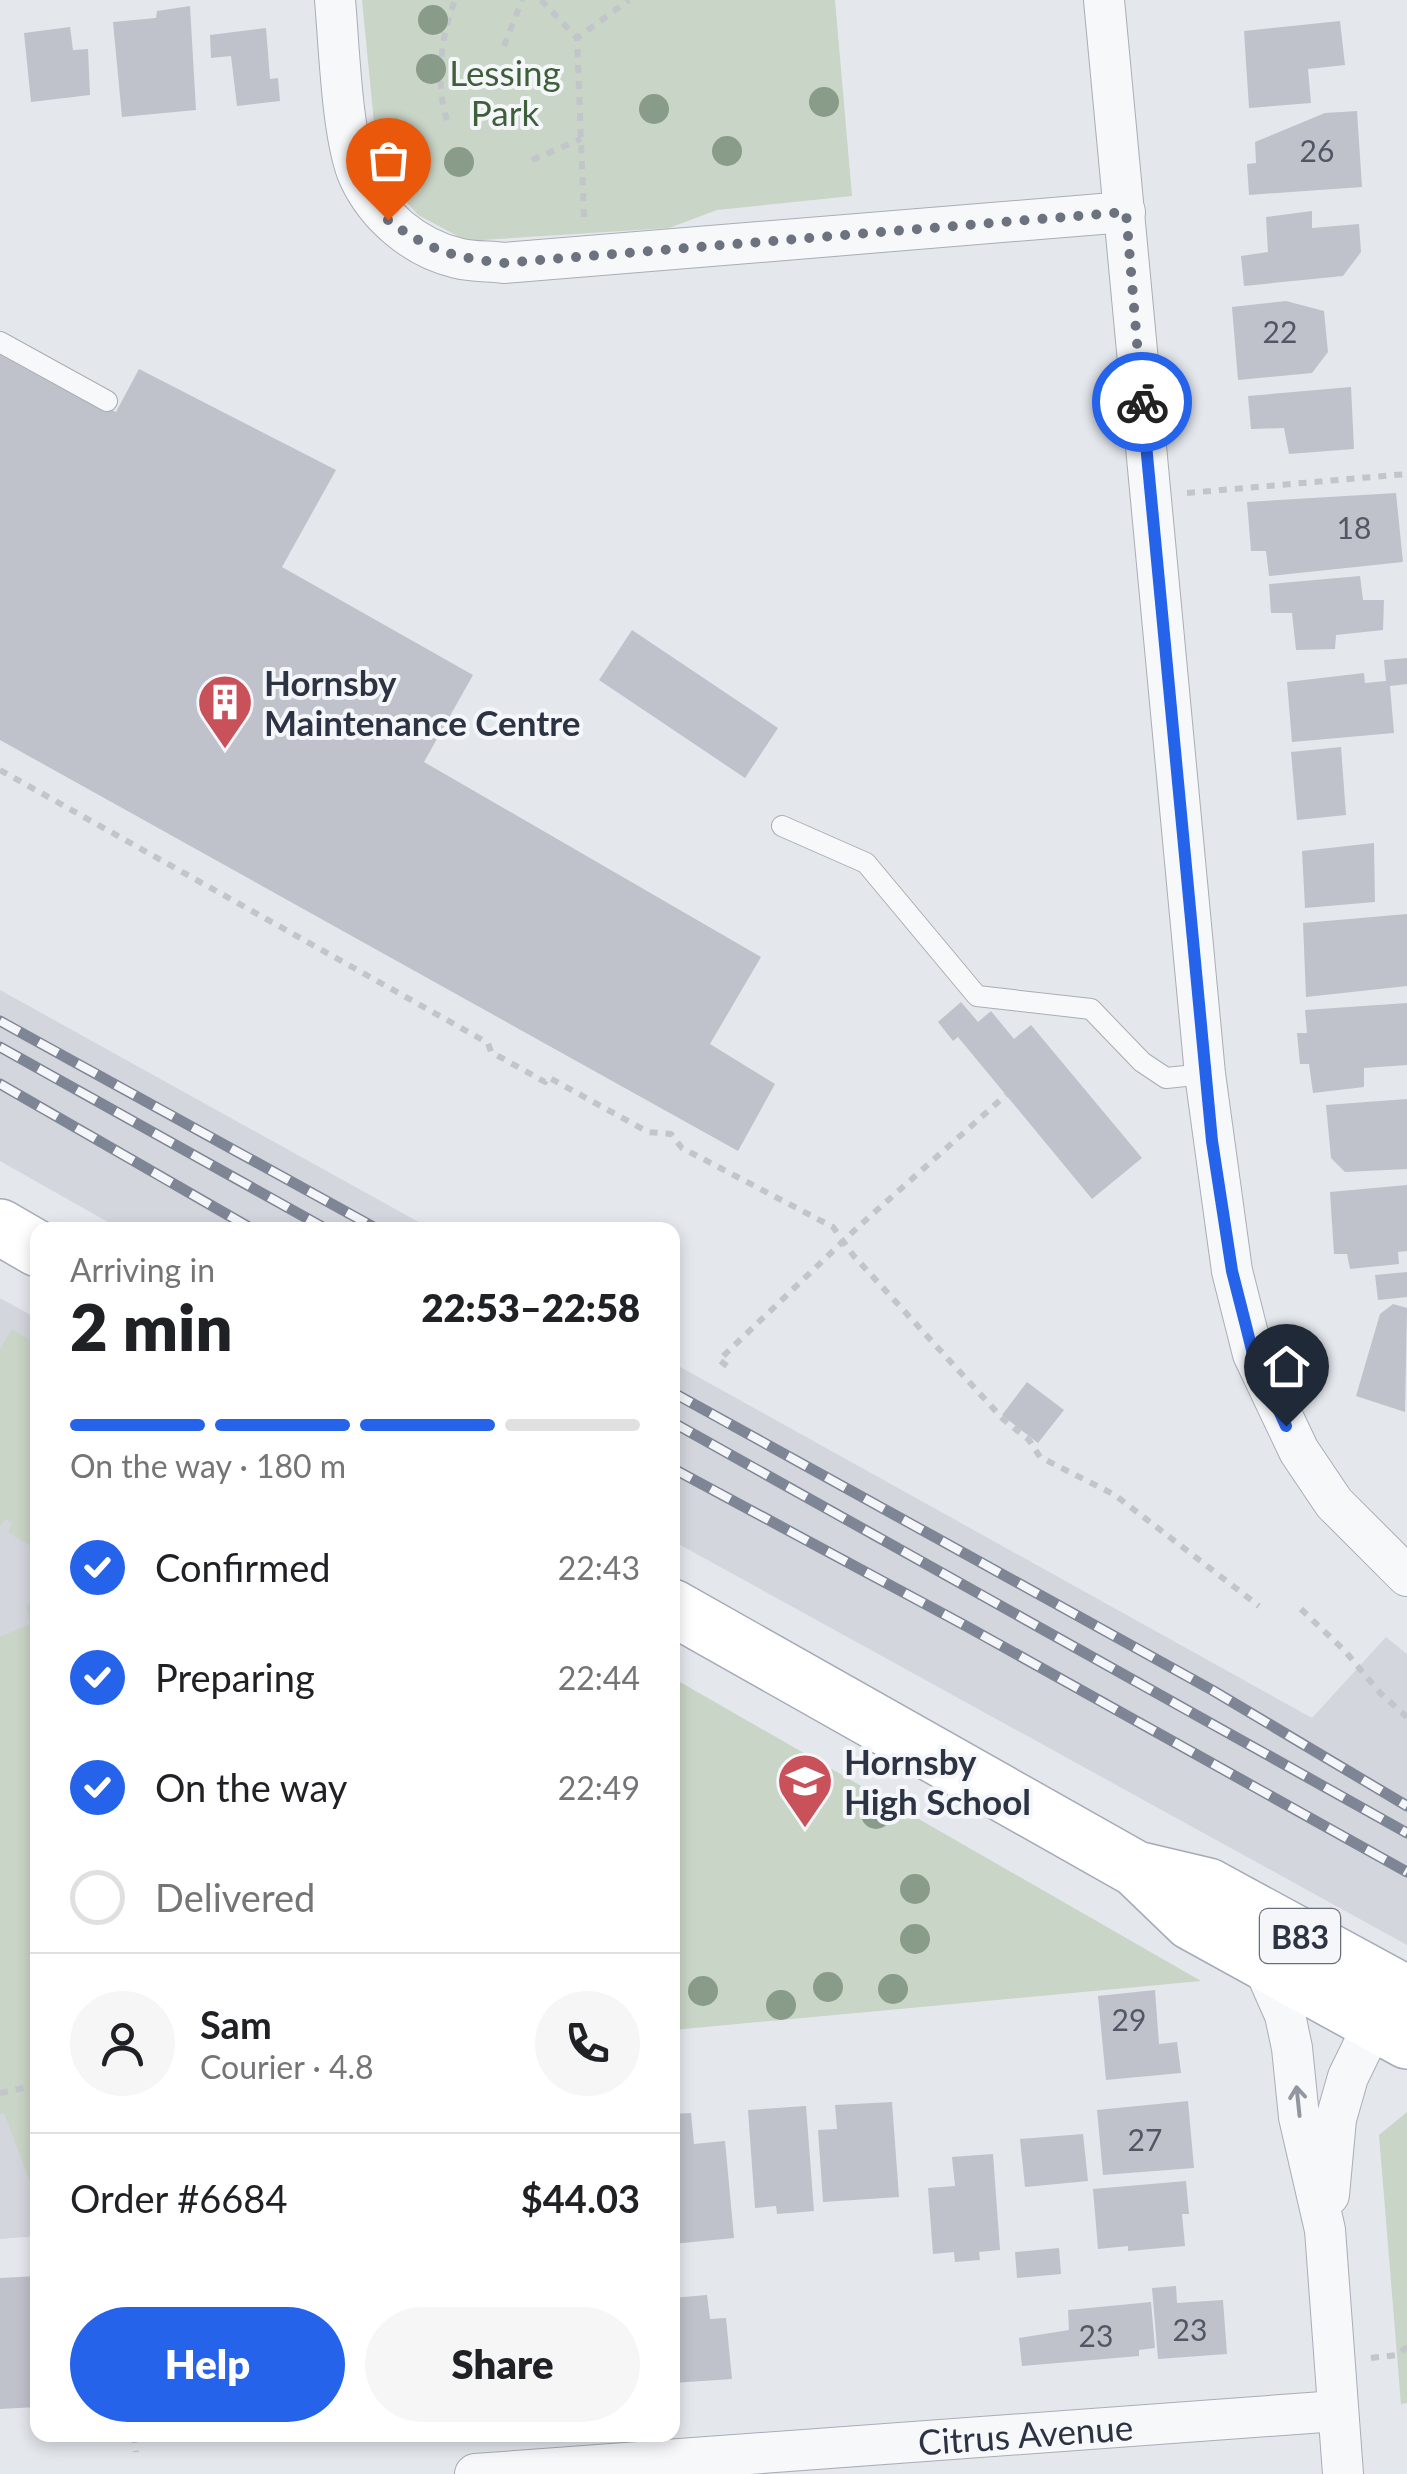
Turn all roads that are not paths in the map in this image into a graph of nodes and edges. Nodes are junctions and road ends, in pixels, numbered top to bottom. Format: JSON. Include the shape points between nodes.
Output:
{"nodes":[{"id":1,"x":335,"y":0,"type":"edge"},
{"id":2,"x":1104,"y":0,"type":"edge"},
{"id":3,"x":1126,"y":212,"type":"junction"},
{"id":4,"x":0,"y":342,"type":"edge"},
{"id":5,"x":107,"y":400,"type":"dead end"},
{"id":6,"x":782,"y":826,"type":"dead end"},
{"id":7,"x":1205,"y":1074,"type":"junction"},
{"id":8,"x":0,"y":1228,"type":"edge"},
{"id":9,"x":30,"y":1244,"type":"edge"},
{"id":10,"x":1407,"y":1576,"type":"edge"},
{"id":11,"x":680,"y":1612,"type":"edge"},
{"id":12,"x":1136,"y":1869,"type":"junction"},
{"id":13,"x":1262,"y":1963,"type":"junction"},
{"id":14,"x":1395,"y":2011,"type":"edge"},
{"id":15,"x":1325,"y":2230,"type":"junction"},
{"id":16,"x":1337,"y":2411,"type":"junction"},
{"id":17,"x":475,"y":2474,"type":"edge"},
{"id":18,"x":1342,"y":2474,"type":"edge"}],
"edges":[{"from":1,"to":3,"type":"street","via":[[358,175],[388,220],[419,243],[457,258],[504,263]]},
{"from":2,"to":3,"type":"street"},
{"from":3,"to":7,"type":"street"},
{"from":4,"to":5,"type":"lane"},
{"from":6,"to":7,"type":"lane","via":[[866,863],[977,996],[1091,1009],[1166,1078]]},
{"from":7,"to":10,"type":"street","via":[[1232,1271],[1253,1354],[1299,1451],[1334,1503]]},
{"from":8,"to":9,"type":"main road"},
{"from":11,"to":12,"type":"main road","number":"B83"},
{"from":12,"to":13,"type":"main road","number":"B83","via":[[1191,1922]]},
{"from":12,"to":14,"type":"main road","number":"B83","via":[[1208,1886]]},
{"from":13,"to":14,"type":"main road","number":"B83"},
{"from":15,"to":13,"type":"street","one_way":true,"via":[[1299,2118],[1285,2015]]},
{"from":14,"to":15,"type":"street","via":[[1348,2077],[1336,2119]]},
{"from":15,"to":16,"type":"street"},
{"from":16,"to":17,"type":"street","name":"Citrus Avenue"},
{"from":16,"to":18,"type":"street"}]}
